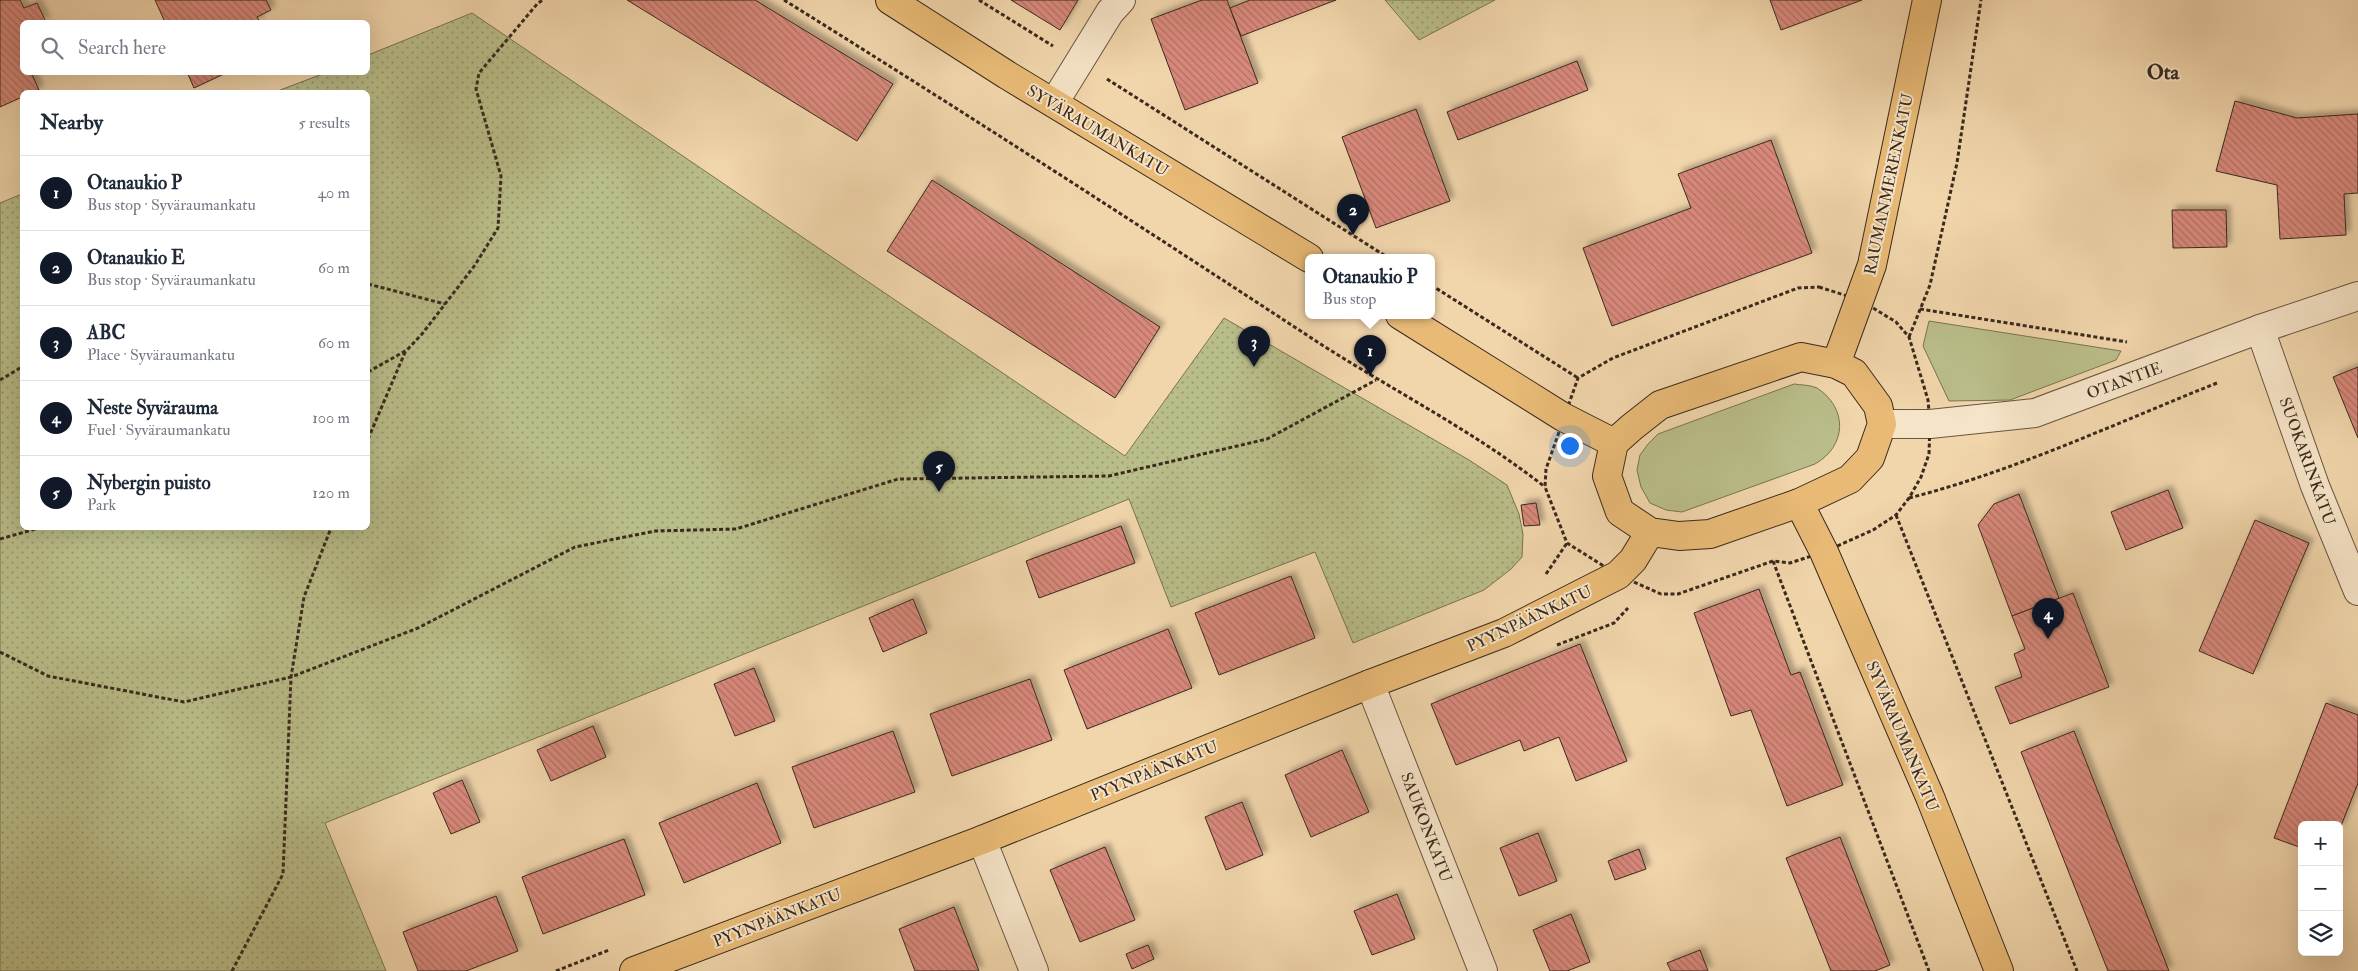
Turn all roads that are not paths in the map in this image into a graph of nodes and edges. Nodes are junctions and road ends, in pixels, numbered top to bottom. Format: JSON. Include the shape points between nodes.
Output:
{"nodes":[{"id":1,"x":890,"y":0,"type":"edge"},
{"id":2,"x":1121,"y":0,"type":"edge"},
{"id":3,"x":1927,"y":0,"type":"edge"},
{"id":4,"x":1054,"y":103,"type":"junction"},
{"id":5,"x":1305,"y":256,"type":"edge"},
{"id":6,"x":2358,"y":296,"type":"edge"},
{"id":7,"x":1406,"y":319,"type":"edge"},
{"id":8,"x":2260,"y":329,"type":"junction"},
{"id":9,"x":1836,"y":364,"type":"junction"},
{"id":10,"x":1882,"y":424,"type":"junction"},
{"id":11,"x":1614,"y":443,"type":"junction"},
{"id":12,"x":1799,"y":504,"type":"junction"},
{"id":13,"x":1650,"y":532,"type":"junction"},
{"id":14,"x":2358,"y":591,"type":"edge"},
{"id":15,"x":1370,"y":684,"type":"junction"},
{"id":16,"x":982,"y":840,"type":"junction"},
{"id":17,"x":634,"y":971,"type":"edge"},
{"id":18,"x":1034,"y":971,"type":"edge"},
{"id":19,"x":1483,"y":971,"type":"edge"},
{"id":20,"x":1999,"y":971,"type":"edge"}],
"edges":[{"from":1,"to":4,"type":"main road","name":"SYVÄRAUMANKATU"},
{"from":2,"to":4,"type":"street","via":[[1110,12]]},
{"from":3,"to":9,"type":"main road","name":"RAUMANMERENKATU","via":[[1872,265]]},
{"from":4,"to":5,"type":"main road","name":"SYVÄRAUMANKATU"},
{"from":6,"to":8,"type":"street","name":"OTANTIE"},
{"from":7,"to":11,"type":"main road","via":[[1563,417]]},
{"from":8,"to":10,"type":"street","name":"OTANTIE","via":[[2034,413],[1930,424]]},
{"from":8,"to":14,"type":"street","name":"SUOKARINKATU","via":[[2315,486]]},
{"from":9,"to":10,"type":"main road","via":[[1854,373],[1868,390],[1878,406]]},
{"from":9,"to":11,"type":"main road","via":[[1801,357],[1660,405]]},
{"from":10,"to":12,"type":"main road","via":[[1870,458],[1850,479]]},
{"from":11,"to":13,"type":"main road","via":[[1607,476],[1620,512]]},
{"from":12,"to":13,"type":"main road","via":[[1710,534],[1679,536]]},
{"from":12,"to":20,"type":"main road","name":"SYVÄRAUMANKATU","via":[[1824,552],[1930,797]]},
{"from":13,"to":15,"type":"main road","name":"PYYNPÄÄNKATU","via":[[1633,560],[1618,576],[1504,632]]},
{"from":15,"to":16,"type":"main road","name":"PYYNPÄÄNKATU"},
{"from":15,"to":19,"type":"street","name":"SAUKONKATU"},
{"from":16,"to":17,"type":"main road","name":"PYYNPÄÄNKATU"},
{"from":16,"to":18,"type":"street"}]}
